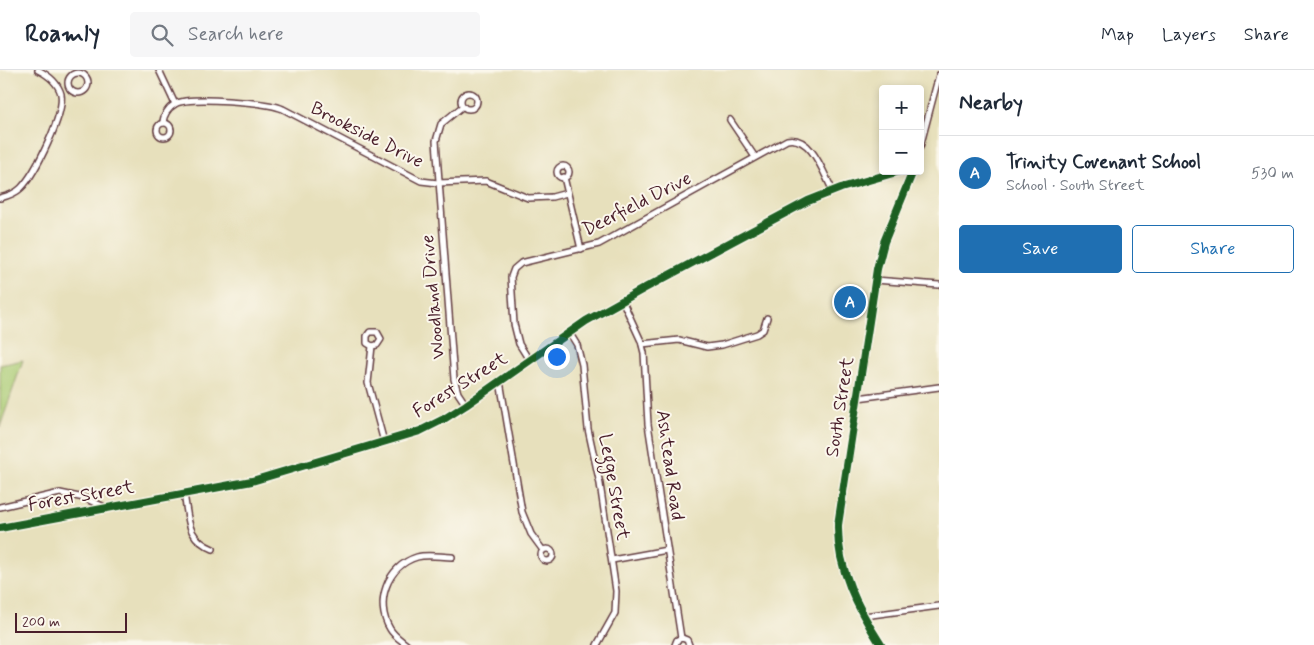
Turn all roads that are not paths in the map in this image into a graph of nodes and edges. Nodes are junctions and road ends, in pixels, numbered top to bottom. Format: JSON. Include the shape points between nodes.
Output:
{"nodes":[{"id":1,"x":38,"y":70,"type":"edge"},
{"id":2,"x":159,"y":70,"type":"edge"},
{"id":3,"x":939,"y":75,"type":"edge"},
{"id":4,"x":69,"y":87,"type":"dead end"},
{"id":5,"x":60,"y":91,"type":"junction"},
{"id":6,"x":175,"y":104,"type":"junction"},
{"id":7,"x":463,"y":106,"type":"dead end"},
{"id":8,"x":730,"y":120,"type":"dead end"},
{"id":9,"x":163,"y":123,"type":"dead end"},
{"id":10,"x":924,"y":132,"type":"edge"},
{"id":11,"x":755,"y":157,"type":"junction"},
{"id":12,"x":887,"y":175,"type":"edge"},
{"id":13,"x":911,"y":175,"type":"edge"},
{"id":14,"x":564,"y":177,"type":"dead end"},
{"id":15,"x":438,"y":183,"type":"junction"},
{"id":16,"x":833,"y":191,"type":"junction"},
{"id":17,"x":567,"y":193,"type":"junction"},
{"id":18,"x":0,"y":198,"type":"edge"},
{"id":19,"x":581,"y":249,"type":"junction"},
{"id":20,"x":876,"y":280,"type":"junction"},
{"id":21,"x":939,"y":285,"type":"edge"},
{"id":22,"x":622,"y":300,"type":"junction"},
{"id":23,"x":767,"y":318,"type":"dead end"},
{"id":24,"x":569,"y":332,"type":"junction"},
{"id":25,"x":642,"y":344,"type":"junction"},
{"id":26,"x":372,"y":346,"type":"dead end"},
{"id":27,"x":530,"y":360,"type":"junction"},
{"id":28,"x":500,"y":381,"type":"junction"},
{"id":29,"x":939,"y":386,"type":"edge"},
{"id":30,"x":858,"y":398,"type":"junction"},
{"id":31,"x":466,"y":405,"type":"junction"},
{"id":32,"x":384,"y":442,"type":"junction"},
{"id":33,"x":184,"y":494,"type":"junction"},
{"id":34,"x":0,"y":507,"type":"edge"},
{"id":35,"x":107,"y":508,"type":"junction"},
{"id":36,"x":0,"y":528,"type":"edge"},
{"id":37,"x":213,"y":549,"type":"dead end"},
{"id":38,"x":542,"y":549,"type":"dead end"},
{"id":39,"x":667,"y":550,"type":"junction"},
{"id":40,"x":452,"y":557,"type":"dead end"},
{"id":41,"x":612,"y":560,"type":"junction"},
{"id":42,"x":939,"y":606,"type":"edge"},
{"id":43,"x":864,"y":616,"type":"junction"},
{"id":44,"x":681,"y":638,"type":"junction"},
{"id":45,"x":407,"y":645,"type":"edge"},
{"id":46,"x":597,"y":645,"type":"edge"},
{"id":47,"x":675,"y":645,"type":"edge"},
{"id":48,"x":689,"y":645,"type":"edge"},
{"id":49,"x":881,"y":645,"type":"edge"}],
"edges":[{"from":1,"to":5,"type":"street","via":[[50,77]]},
{"from":2,"to":6,"type":"street"},
{"from":3,"to":10,"type":"street"},
{"from":4,"to":5,"type":"street"},
{"from":5,"to":18,"type":"street","via":[[62,106],[59,119],[29,178],[18,190]]},
{"from":6,"to":9,"type":"street","via":[[164,116]]},
{"from":6,"to":15,"type":"street","name":"Brookside Drive","via":[[194,101],[274,106],[418,180]]},
{"from":7,"to":15,"type":"street","name":"Woodland Drive","via":[[450,114],[438,131]]},
{"from":8,"to":11,"type":"street"},
{"from":11,"to":16,"type":"street","name":"Deerfield Drive","via":[[784,141],[799,140],[806,144],[817,160]]},
{"from":11,"to":19,"type":"street","name":"Deerfield Drive","via":[[603,242]]},
{"from":12,"to":16,"type":"street","name":"Forest Street"},
{"from":13,"to":20,"type":"street","name":"South Street","via":[[884,242]]},
{"from":14,"to":17,"type":"street"},
{"from":15,"to":17,"type":"street","name":"Brookside Drive","via":[[486,181],[528,198]]},
{"from":15,"to":31,"type":"street","name":"Woodland Drive","via":[[454,379]]},
{"from":16,"to":22,"type":"street","name":"Forest Street","via":[[793,208]]},
{"from":17,"to":19,"type":"street"},
{"from":19,"to":27,"type":"street","name":"Deerfield Drive","via":[[524,262],[513,271],[510,283],[515,330],[519,344]]},
{"from":20,"to":21,"type":"street"},
{"from":20,"to":30,"type":"street","name":"South Street"},
{"from":22,"to":24,"type":"street","name":"Forest Street"},
{"from":22,"to":25,"type":"street","name":"Ashtead Road"},
{"from":23,"to":25,"type":"street","via":[[763,330],[757,334],[722,345],[707,347],[679,340]]},
{"from":24,"to":27,"type":"street","name":"Forest Street"},
{"from":24,"to":41,"type":"street","name":"Legge Street","via":[[577,345],[582,365],[588,429]]},
{"from":25,"to":39,"type":"street","name":"Ashtead Road","via":[[648,424]]},
{"from":26,"to":32,"type":"street","via":[[368,386]]},
{"from":27,"to":28,"type":"street","name":"Forest Street"},
{"from":28,"to":31,"type":"street","name":"Forest Street"},
{"from":28,"to":38,"type":"street","via":[[522,512],[528,529]]},
{"from":29,"to":30,"type":"street"},
{"from":30,"to":43,"type":"street","name":"South Street","via":[[838,537],[846,577]]},
{"from":31,"to":32,"type":"street","name":"Forest Street","via":[[428,427]]},
{"from":32,"to":33,"type":"street","name":"Forest Street","via":[[257,480]]},
{"from":33,"to":35,"type":"street","name":"Forest Street"},
{"from":33,"to":37,"type":"street","via":[[194,538]]},
{"from":34,"to":35,"type":"street","via":[[60,493],[84,498]]},
{"from":35,"to":36,"type":"street","name":"Forest Street"},
{"from":39,"to":41,"type":"street"},
{"from":39,"to":44,"type":"street","name":"Ashtead Road"},
{"from":40,"to":45,"type":"street","via":[[416,558],[399,568],[387,584],[383,603],[385,620],[393,634]]},
{"from":41,"to":46,"type":"street","name":"Legge Street","via":[[616,606],[612,620]]},
{"from":42,"to":43,"type":"street"},
{"from":43,"to":49,"type":"street","name":"South Street"},
{"from":44,"to":47,"type":"street"},
{"from":44,"to":48,"type":"street"}]}
